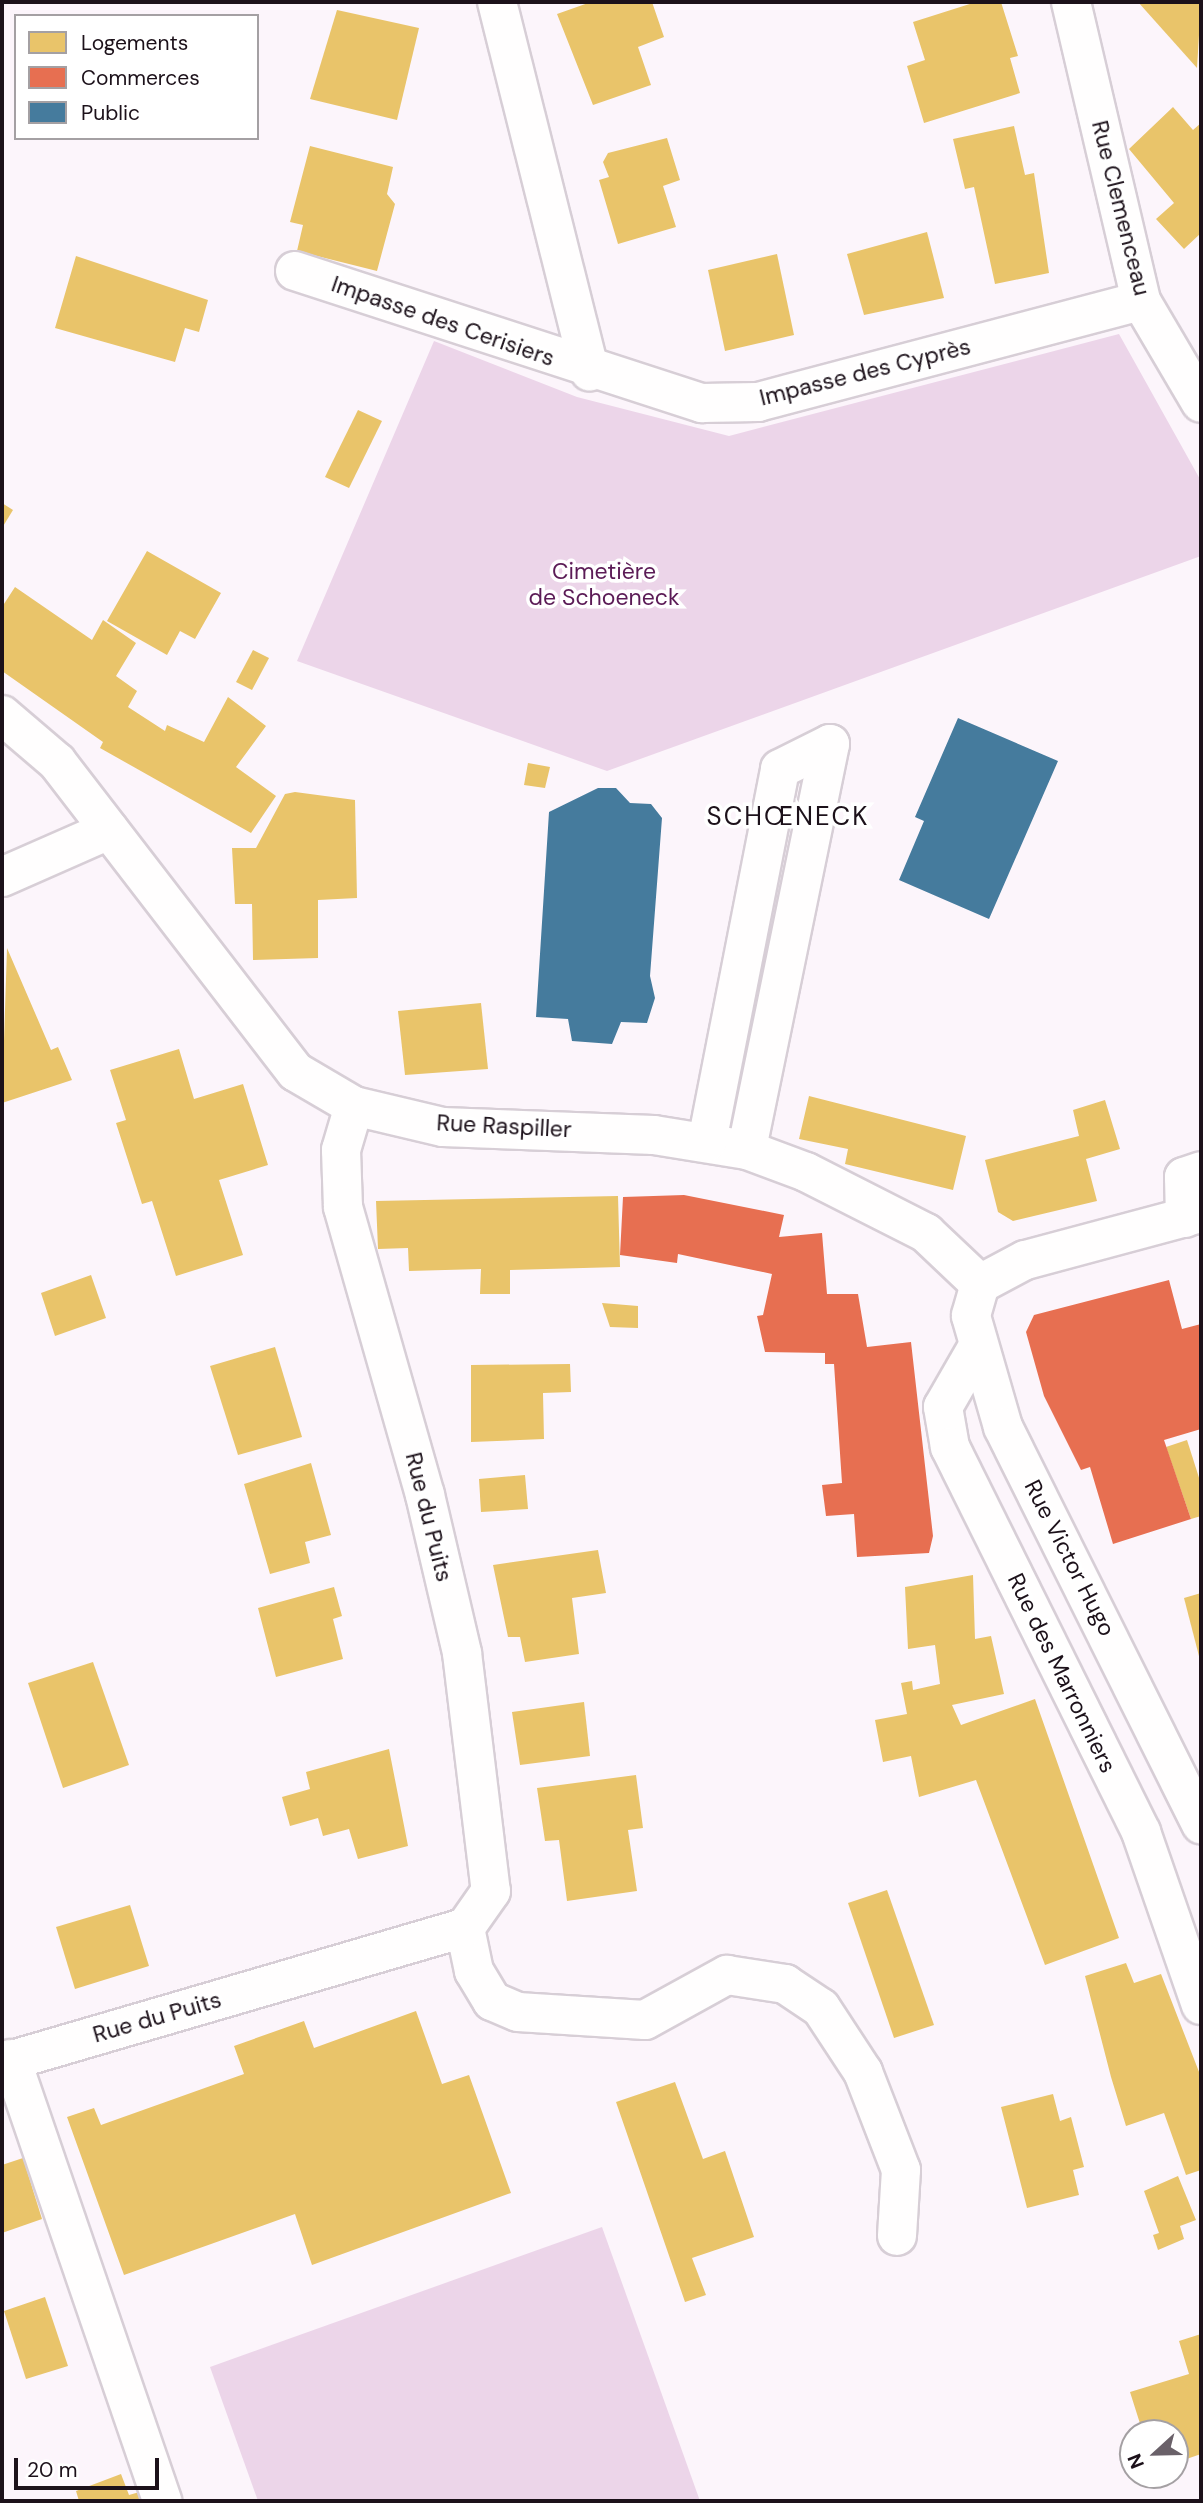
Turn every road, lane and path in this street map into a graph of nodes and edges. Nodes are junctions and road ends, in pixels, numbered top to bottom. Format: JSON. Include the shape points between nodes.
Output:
{"nodes":[{"id":1,"x":497,"y":2,"type":"edge"},
{"id":2,"x":1071,"y":2,"type":"edge"},
{"id":3,"x":295,"y":271,"type":"dead end"},
{"id":4,"x":1142,"y":301,"type":"junction"},
{"id":5,"x":590,"y":371,"type":"junction"},
{"id":6,"x":1201,"y":402,"type":"edge"},
{"id":7,"x":2,"y":715,"type":"edge"},
{"id":8,"x":109,"y":831,"type":"junction"},
{"id":9,"x":2,"y":877,"type":"edge"},
{"id":10,"x":354,"y":1106,"type":"junction"},
{"id":11,"x":707,"y":1142,"type":"junction"},
{"id":12,"x":747,"y":1150,"type":"junction"},
{"id":13,"x":1201,"y":1171,"type":"edge"},
{"id":14,"x":1193,"y":1215,"type":"edge"},
{"id":15,"x":980,"y":1284,"type":"junction"},
{"id":16,"x":977,"y":1348,"type":"junction"},
{"id":17,"x":1201,"y":1824,"type":"edge"},
{"id":18,"x":465,"y":1928,"type":"junction"},
{"id":19,"x":1201,"y":2005,"type":"edge"},
{"id":20,"x":6,"y":2061,"type":"edge"},
{"id":21,"x":897,"y":2236,"type":"dead end"},
{"id":22,"x":162,"y":2501,"type":"edge"}],
"edges":[{"from":1,"to":5,"type":"street"},
{"from":2,"to":4,"type":"street","name":"Rue Clemenceau"},
{"from":3,"to":5,"type":"street","name":"Impasse des Cerisiers"},
{"from":4,"to":5,"type":"street","name":"Impasse des Cyprès","via":[[758,402],[702,403]]},
{"from":4,"to":6,"type":"street","name":"Rue Clemenceau"},
{"from":7,"to":8,"type":"street","name":"Rue Raspiller","via":[[57,762]]},
{"from":8,"to":9,"type":"street"},
{"from":8,"to":10,"type":"street","name":"Rue Raspiller","via":[[296,1072]]},
{"from":10,"to":11,"type":"street","name":"Rue Raspiller","via":[[443,1127]]},
{"from":10,"to":18,"type":"street","name":"Rue du Puits","via":[[341,1150],[343,1207],[425,1495],[462,1653],[491,1891]]},
{"from":11,"to":12,"type":"street","name":"Rue Raspiller"},
{"from":11,"to":12,"type":"street","via":[[780,769],[830,744]]},
{"from":12,"to":15,"type":"street","name":"Rue Raspiller","via":[[806,1172],[926,1233]]},
{"from":13,"to":14,"type":"street","via":[[1184,1177]]},
{"from":14,"to":15,"type":"street","via":[[1025,1260]]},
{"from":15,"to":16,"type":"street","name":"Rue Victor Hugo","via":[[971,1316]]},
{"from":16,"to":17,"type":"street","name":"Rue Victor Hugo","via":[[1003,1427]]},
{"from":16,"to":19,"type":"street","name":"Rue des Marronniers","via":[[943,1406],[950,1447],[1141,1832]]},
{"from":18,"to":20,"type":"street","name":"Rue du Puits"},
{"from":18,"to":21,"type":"street","via":[[474,1971],[492,2001],[518,2012],[645,2020],[727,1975],[785,1984],[821,2008],[863,2072],[901,2170]]},
{"from":20,"to":22,"type":"street","name":"Rue du Puits"}]}
